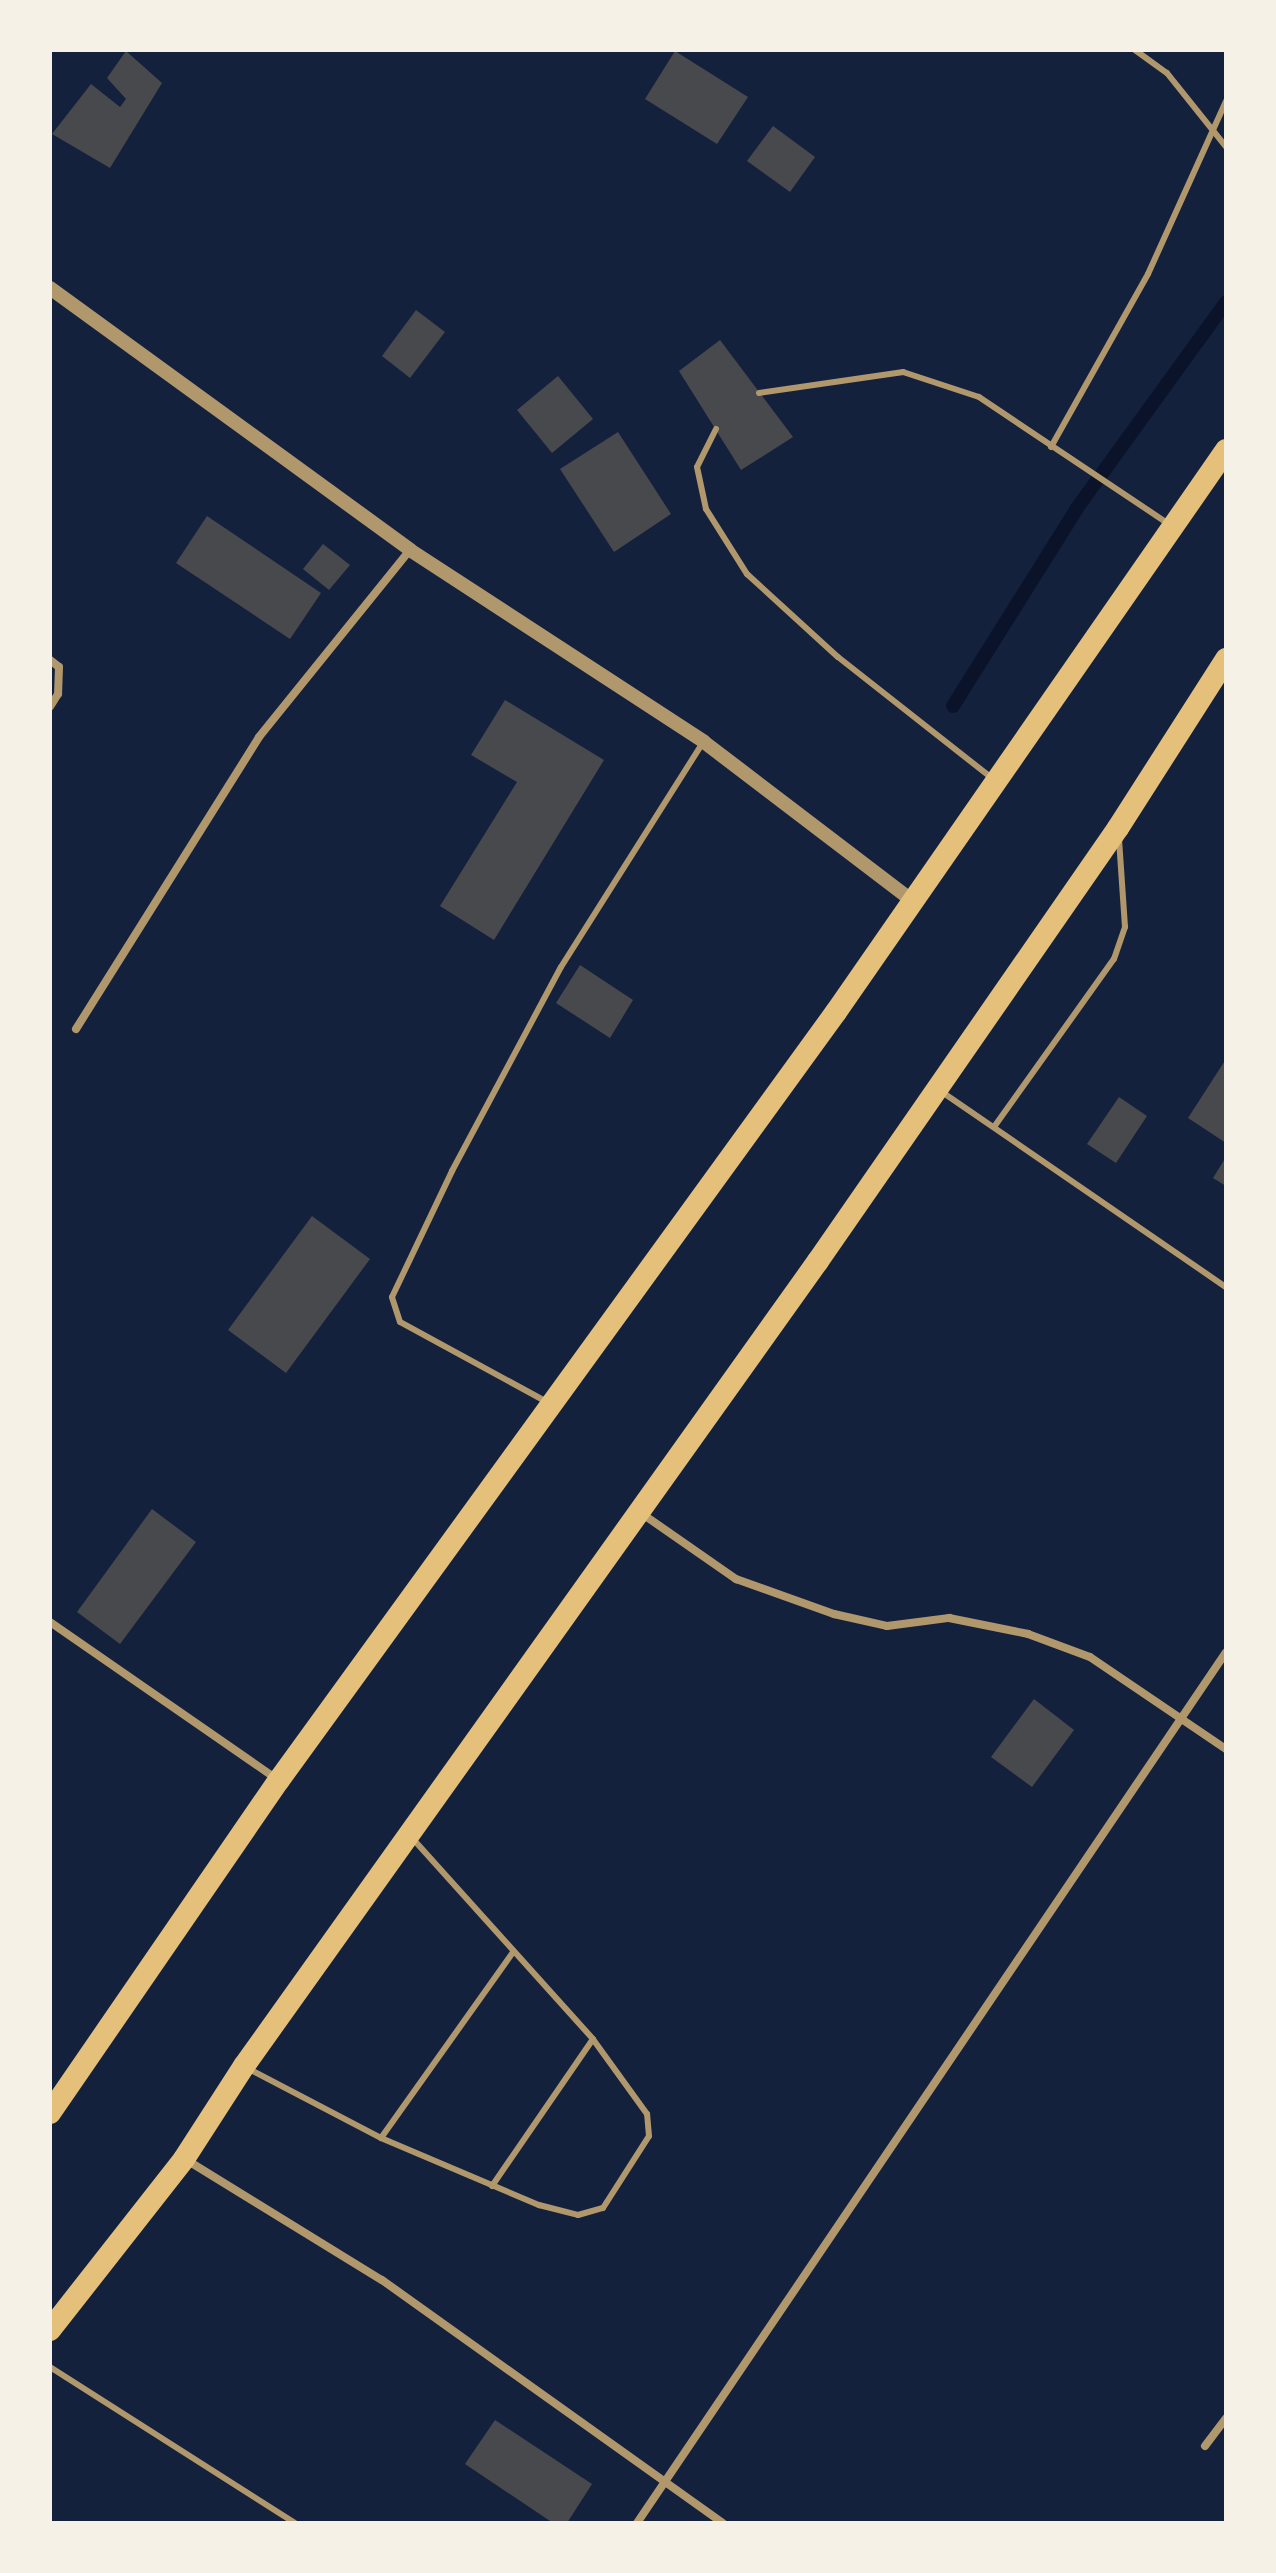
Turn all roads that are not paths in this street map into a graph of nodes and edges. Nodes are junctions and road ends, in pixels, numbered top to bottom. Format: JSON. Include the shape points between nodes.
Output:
{"nodes":[{"id":1,"x":1135,"y":50,"type":"edge"},
{"id":2,"x":1226,"y":101,"type":"edge"},
{"id":3,"x":1213,"y":131,"type":"junction"},
{"id":4,"x":1226,"y":147,"type":"edge"},
{"id":5,"x":50,"y":288,"type":"edge"},
{"id":6,"x":759,"y":393,"type":"dead end"},
{"id":7,"x":716,"y":429,"type":"dead end"},
{"id":8,"x":1051,"y":447,"type":"junction"},
{"id":9,"x":1226,"y":450,"type":"edge"},
{"id":10,"x":1173,"y":527,"type":"junction"},
{"id":11,"x":410,"y":550,"type":"junction"},
{"id":12,"x":1226,"y":659,"type":"edge"},
{"id":13,"x":50,"y":660,"type":"edge"},
{"id":14,"x":50,"y":707,"type":"edge"},
{"id":15,"x":704,"y":742,"type":"junction"},
{"id":16,"x":995,"y":781,"type":"junction"},
{"id":17,"x":1118,"y":828,"type":"junction"},
{"id":18,"x":910,"y":899,"type":"junction"},
{"id":19,"x":76,"y":1029,"type":"dead end"},
{"id":20,"x":937,"y":1088,"type":"junction"},
{"id":21,"x":994,"y":1127,"type":"junction"},
{"id":22,"x":1226,"y":1287,"type":"edge"},
{"id":23,"x":550,"y":1404,"type":"junction"},
{"id":24,"x":637,"y":1510,"type":"junction"},
{"id":25,"x":50,"y":1622,"type":"edge"},
{"id":26,"x":1226,"y":1652,"type":"edge"},
{"id":27,"x":1182,"y":1719,"type":"junction"},
{"id":28,"x":1226,"y":1749,"type":"edge"},
{"id":29,"x":279,"y":1780,"type":"junction"},
{"id":30,"x":409,"y":1836,"type":"junction"},
{"id":31,"x":514,"y":1951,"type":"junction"},
{"id":32,"x":593,"y":2039,"type":"junction"},
{"id":33,"x":244,"y":2066,"type":"junction"},
{"id":34,"x":50,"y":2113,"type":"edge"},
{"id":35,"x":381,"y":2138,"type":"junction"},
{"id":36,"x":184,"y":2159,"type":"junction"},
{"id":37,"x":492,"y":2186,"type":"junction"},
{"id":38,"x":50,"y":2330,"type":"edge"},
{"id":39,"x":50,"y":2367,"type":"edge"},
{"id":40,"x":1226,"y":2418,"type":"edge"},
{"id":41,"x":1205,"y":2446,"type":"dead end"},
{"id":42,"x":663,"y":2482,"type":"junction"},
{"id":43,"x":295,"y":2523,"type":"edge"},
{"id":44,"x":637,"y":2523,"type":"edge"},
{"id":45,"x":723,"y":2523,"type":"edge"}],
"edges":[{"from":1,"to":3,"type":"lane","via":[[1167,73]]},
{"from":2,"to":3,"type":"lane"},
{"from":3,"to":4,"type":"lane"},
{"from":3,"to":8,"type":"lane","via":[[1148,274]]},
{"from":5,"to":11,"type":"street"},
{"from":6,"to":8,"type":"lane","via":[[903,372],[979,397]]},
{"from":7,"to":16,"type":"lane","via":[[697,467],[706,509],[747,574],[838,657]]},
{"from":8,"to":10,"type":"lane"},
{"from":9,"to":10,"type":"highway"},
{"from":10,"to":16,"type":"highway"},
{"from":11,"to":15,"type":"street"},
{"from":11,"to":19,"type":"street","via":[[259,737]]},
{"from":12,"to":17,"type":"highway"},
{"from":13,"to":14,"type":"street","via":[[59,667],[58,694]]},
{"from":15,"to":18,"type":"street"},
{"from":15,"to":23,"type":"lane","via":[[561,967],[452,1171],[392,1297],[400,1322]]},
{"from":16,"to":18,"type":"highway"},
{"from":17,"to":20,"type":"highway"},
{"from":17,"to":21,"type":"lane","via":[[1125,927],[1114,959]]},
{"from":18,"to":23,"type":"highway","via":[[836,1012]]},
{"from":20,"to":21,"type":"lane"},
{"from":20,"to":24,"type":"highway"},
{"from":21,"to":22,"type":"lane"},
{"from":23,"to":29,"type":"highway"},
{"from":24,"to":27,"type":"street","via":[[736,1579],[834,1614],[887,1626],[949,1618],[1028,1634],[1090,1657]]},
{"from":24,"to":30,"type":"highway"},
{"from":25,"to":29,"type":"street"},
{"from":26,"to":27,"type":"street"},
{"from":27,"to":28,"type":"street"},
{"from":27,"to":42,"type":"street"},
{"from":29,"to":34,"type":"highway"},
{"from":30,"to":31,"type":"lane"},
{"from":30,"to":33,"type":"highway"},
{"from":31,"to":32,"type":"lane"},
{"from":31,"to":35,"type":"lane"},
{"from":32,"to":37,"type":"lane"},
{"from":32,"to":37,"type":"lane","via":[[641,2105],[649,2136],[603,2208],[578,2215]]},
{"from":33,"to":35,"type":"lane"},
{"from":33,"to":36,"type":"highway"},
{"from":35,"to":37,"type":"lane"},
{"from":36,"to":38,"type":"highway"},
{"from":36,"to":42,"type":"street","via":[[382,2280]]},
{"from":39,"to":43,"type":"lane"},
{"from":40,"to":41,"type":"street"},
{"from":42,"to":44,"type":"street"},
{"from":42,"to":45,"type":"street"}]}
